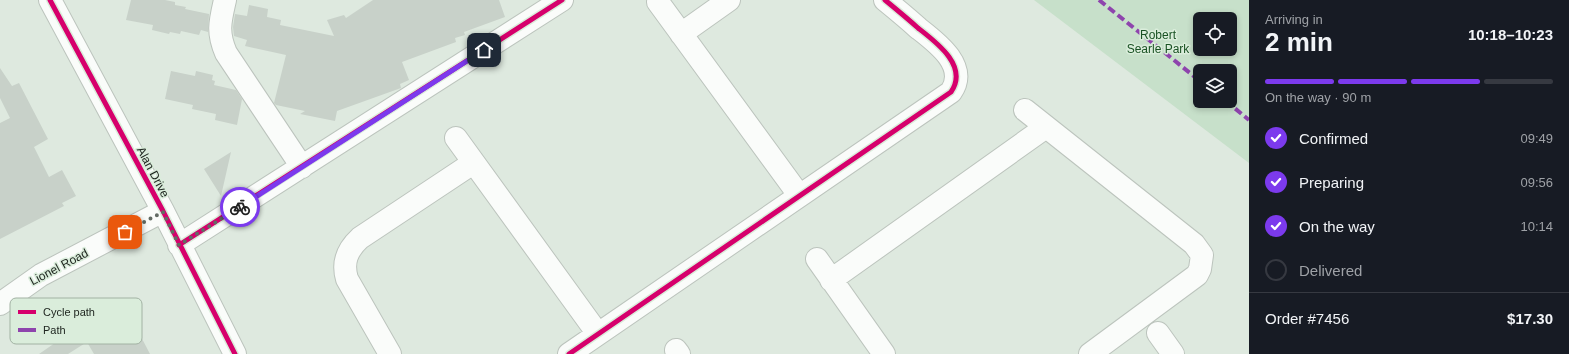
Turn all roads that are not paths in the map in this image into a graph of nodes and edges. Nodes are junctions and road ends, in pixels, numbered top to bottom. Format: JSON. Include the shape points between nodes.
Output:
{"nodes":[{"id":1,"x":50,"y":0,"type":"edge"},
{"id":2,"x":225,"y":0,"type":"edge"},
{"id":3,"x":562,"y":0,"type":"edge"},
{"id":4,"x":730,"y":0,"type":"edge"},
{"id":5,"x":884,"y":0,"type":"edge"},
{"id":6,"x":658,"y":2,"type":"dead end"},
{"id":7,"x":681,"y":34,"type":"junction"},
{"id":8,"x":1025,"y":110,"type":"dead end"},
{"id":9,"x":1046,"y":128,"type":"junction"},
{"id":10,"x":456,"y":138,"type":"dead end"},
{"id":11,"x":473,"y":163,"type":"junction"},
{"id":12,"x":302,"y":167,"type":"junction"},
{"id":13,"x":799,"y":195,"type":"junction"},
{"id":14,"x":163,"y":212,"type":"junction"},
{"id":15,"x":179,"y":245,"type":"junction"},
{"id":16,"x":817,"y":259,"type":"dead end"},
{"id":17,"x":831,"y":280,"type":"junction"},
{"id":18,"x":0,"y":304,"type":"edge"},
{"id":19,"x":1158,"y":332,"type":"dead end"},
{"id":20,"x":598,"y":334,"type":"junction"},
{"id":21,"x":235,"y":354,"type":"edge"},
{"id":22,"x":390,"y":354,"type":"edge"},
{"id":23,"x":569,"y":354,"type":"edge"},
{"id":24,"x":884,"y":354,"type":"edge"},
{"id":25,"x":1090,"y":354,"type":"edge"},
{"id":26,"x":1173,"y":354,"type":"edge"}],
"edges":[{"from":1,"to":14,"type":"street","name":"Alan Drive"},
{"from":2,"to":12,"type":"street","via":[[220,31],[226,53]]},
{"from":3,"to":12,"type":"street"},
{"from":4,"to":7,"type":"street"},
{"from":5,"to":13,"type":"street","via":[[945,52],[955,69],[955,86],[944,98]]},
{"from":6,"to":7,"type":"street"},
{"from":7,"to":13,"type":"street"},
{"from":8,"to":9,"type":"street"},
{"from":9,"to":17,"type":"street"},
{"from":9,"to":25,"type":"street","via":[[1194,244],[1202,255],[1197,275]]},
{"from":10,"to":11,"type":"street"},
{"from":11,"to":20,"type":"street"},
{"from":11,"to":22,"type":"street","via":[[360,238],[348,253],[345,266],[347,279]]},
{"from":12,"to":15,"type":"street"},
{"from":13,"to":20,"type":"street"},
{"from":14,"to":15,"type":"street","name":"Alan Drive"},
{"from":14,"to":18,"type":"street","name":"Lionel Road","via":[[41,275]]},
{"from":15,"to":21,"type":"street","name":"Alan Drive"},
{"from":16,"to":17,"type":"street"},
{"from":17,"to":24,"type":"street"},
{"from":19,"to":26,"type":"street"},
{"from":20,"to":23,"type":"street"}]}
